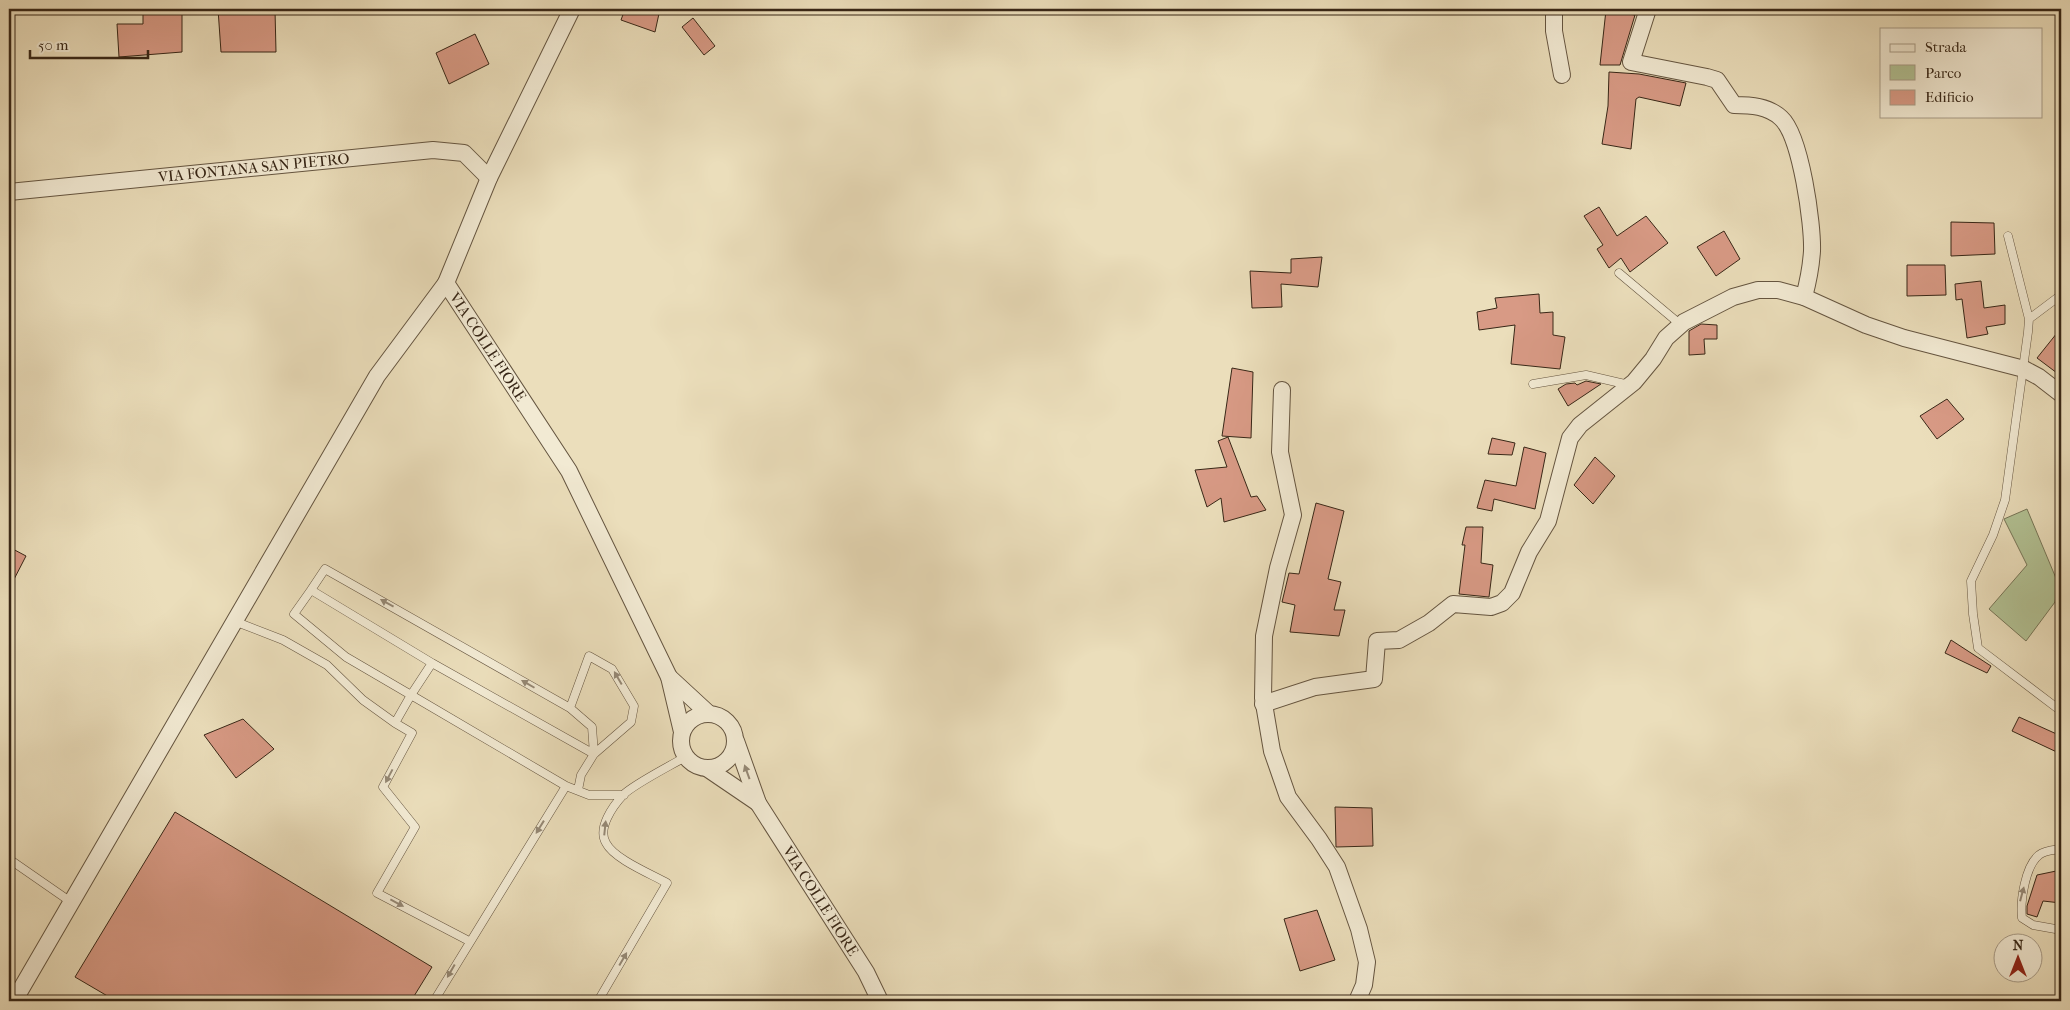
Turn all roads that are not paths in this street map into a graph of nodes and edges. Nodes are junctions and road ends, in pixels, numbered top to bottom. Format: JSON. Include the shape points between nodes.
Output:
{"nodes":[{"id":1,"x":572,"y":9,"type":"edge"},
{"id":2,"x":1554,"y":9,"type":"edge"},
{"id":3,"x":1648,"y":9,"type":"edge"},
{"id":4,"x":1562,"y":75,"type":"dead end"},
{"id":5,"x":489,"y":178,"type":"junction"},
{"id":6,"x":9,"y":192,"type":"edge"},
{"id":7,"x":2008,"y":236,"type":"dead end"},
{"id":8,"x":1619,"y":273,"type":"dead end"},
{"id":9,"x":446,"y":282,"type":"junction"},
{"id":10,"x":2061,"y":295,"type":"edge"},
{"id":11,"x":1804,"y":297,"type":"junction"},
{"id":12,"x":2029,"y":319,"type":"junction"},
{"id":13,"x":1681,"y":324,"type":"junction"},
{"id":14,"x":2024,"y":369,"type":"junction"},
{"id":15,"x":1533,"y":384,"type":"dead end"},
{"id":16,"x":1631,"y":385,"type":"junction"},
{"id":17,"x":1282,"y":390,"type":"dead end"},
{"id":18,"x":2061,"y":394,"type":"edge"},
{"id":19,"x":311,"y":590,"type":"junction"},
{"id":20,"x":234,"y":621,"type":"junction"},
{"id":21,"x":432,"y":663,"type":"junction"},
{"id":22,"x":669,"y":677,"type":"junction"},
{"id":23,"x":411,"y":695,"type":"junction"},
{"id":24,"x":1264,"y":704,"type":"junction"},
{"id":25,"x":570,"y":708,"type":"junction"},
{"id":26,"x":2061,"y":711,"type":"edge"},
{"id":27,"x":708,"y":714,"type":"junction"},
{"id":28,"x":394,"y":723,"type":"junction"},
{"id":29,"x":682,"y":732,"type":"junction"},
{"id":30,"x":736,"y":741,"type":"junction"},
{"id":31,"x":594,"y":754,"type":"junction"},
{"id":32,"x":685,"y":757,"type":"junction"},
{"id":33,"x":708,"y":769,"type":"junction"},
{"id":34,"x":566,"y":786,"type":"junction"},
{"id":35,"x":578,"y":790,"type":"junction"},
{"id":36,"x":624,"y":795,"type":"junction"},
{"id":37,"x":758,"y":802,"type":"junction"},
{"id":38,"x":2061,"y":849,"type":"edge"},
{"id":39,"x":9,"y":859,"type":"edge"},
{"id":40,"x":71,"y":902,"type":"junction"},
{"id":41,"x":2061,"y":930,"type":"edge"},
{"id":42,"x":469,"y":941,"type":"junction"},
{"id":43,"x":14,"y":1001,"type":"edge"},
{"id":44,"x":434,"y":1001,"type":"edge"},
{"id":45,"x":598,"y":1001,"type":"edge"},
{"id":46,"x":880,"y":1001,"type":"edge"},
{"id":47,"x":1357,"y":1001,"type":"edge"},
{"id":48,"x":1917,"y":1001,"type":"edge"},
{"id":49,"x":1926,"y":1001,"type":"edge"}],
"edges":[{"from":1,"to":5,"type":"street","name":"VIA COLLE FIORE"},
{"from":2,"to":4,"type":"street","via":[[1554,31]]},
{"from":3,"to":11,"type":"street","via":[[1630,62],[1712,78],[1734,104],[1761,107],[1783,119],[1802,166],[1810,220],[1812,249]]},
{"from":5,"to":6,"type":"street","name":"VIA FONTANA SAN PIETRO","via":[[464,153],[433,150]]},
{"from":5,"to":9,"type":"street","name":"VIA COLLE FIORE"},
{"from":7,"to":12,"type":"lane"},
{"from":8,"to":13,"type":"lane"},
{"from":9,"to":20,"type":"street","via":[[377,376]]},
{"from":9,"to":22,"type":"street","name":"VIA COLLE FIORE","via":[[569,471]]},
{"from":10,"to":12,"type":"lane"},
{"from":11,"to":13,"type":"street","via":[[1778,290],[1758,290],[1709,307]]},
{"from":11,"to":14,"type":"street","via":[[1904,338]]},
{"from":12,"to":14,"type":"lane"},
{"from":13,"to":16,"type":"street","via":[[1666,338]]},
{"from":14,"to":18,"type":"street"},
{"from":14,"to":26,"type":"lane","via":[[2005,500],[1993,536],[1971,581],[1972,614],[1978,648]]},
{"from":15,"to":16,"type":"lane","via":[[1586,376]]},
{"from":16,"to":24,"type":"street","via":[[1580,425],[1570,438],[1548,521],[1529,552],[1512,593],[1502,602],[1491,607],[1453,604],[1399,640],[1377,641],[1374,679],[1315,687]]},
{"from":17,"to":24,"type":"street","via":[[1280,452],[1293,515],[1264,636]]},
{"from":19,"to":21,"type":"lane"},
{"from":19,"to":23,"type":"lane","via":[[294,614],[346,657]]},
{"from":25,"to":19,"type":"lane","one_way":true,"via":[[325,569]]},
{"from":20,"to":28,"type":"lane","via":[[283,640],[327,665],[363,700]]},
{"from":20,"to":40,"type":"street"},
{"from":21,"to":23,"type":"lane"},
{"from":21,"to":31,"type":"lane"},
{"from":22,"to":27,"type":"street","name":"VIA COLLE FIORE"},
{"from":22,"to":29,"type":"street","name":"VIA COLLE FIORE"},
{"from":23,"to":28,"type":"lane"},
{"from":23,"to":34,"type":"lane"},
{"from":24,"to":47,"type":"street","via":[[1272,751],[1288,797],[1337,867],[1359,929],[1367,962],[1364,985]]},
{"from":25,"to":31,"type":"lane","via":[[592,727]]},
{"from":31,"to":25,"type":"lane","one_way":true,"via":[[631,722],[634,706],[612,669],[588,656]]},
{"from":27,"to":29,"type":"street","via":[[692,719]]},
{"from":27,"to":30,"type":"street","via":[[729,723]]},
{"from":28,"to":42,"type":"lane","one_way":true,"via":[[412,733],[383,787],[416,827],[377,893]]},
{"from":29,"to":32,"type":"street","via":[[680,741]]},
{"from":30,"to":33,"type":"street","via":[[730,757]]},
{"from":37,"to":30,"type":"street","name":"VIA COLLE FIORE","one_way":true},
{"from":31,"to":35,"type":"lane","via":[[581,775]]},
{"from":32,"to":33,"type":"street","via":[[694,765]]},
{"from":32,"to":36,"type":"lane"},
{"from":33,"to":37,"type":"street","name":"VIA COLLE FIORE"},
{"from":34,"to":35,"type":"lane"},
{"from":34,"to":42,"type":"lane","one_way":true},
{"from":35,"to":36,"type":"lane","via":[[590,795]]},
{"from":45,"to":36,"type":"lane","one_way":true,"via":[[667,883],[624,859],[606,844],[603,831],[606,820]]},
{"from":37,"to":46,"type":"street","name":"VIA COLLE FIORE","via":[[866,972]]},
{"from":41,"to":38,"type":"lane","one_way":true,"via":[[2033,925],[2022,918],[2020,903],[2038,856]]},
{"from":39,"to":40,"type":"lane"},
{"from":40,"to":43,"type":"street"},
{"from":42,"to":44,"type":"lane","one_way":true},
{"from":48,"to":49,"type":"lane"}]}
